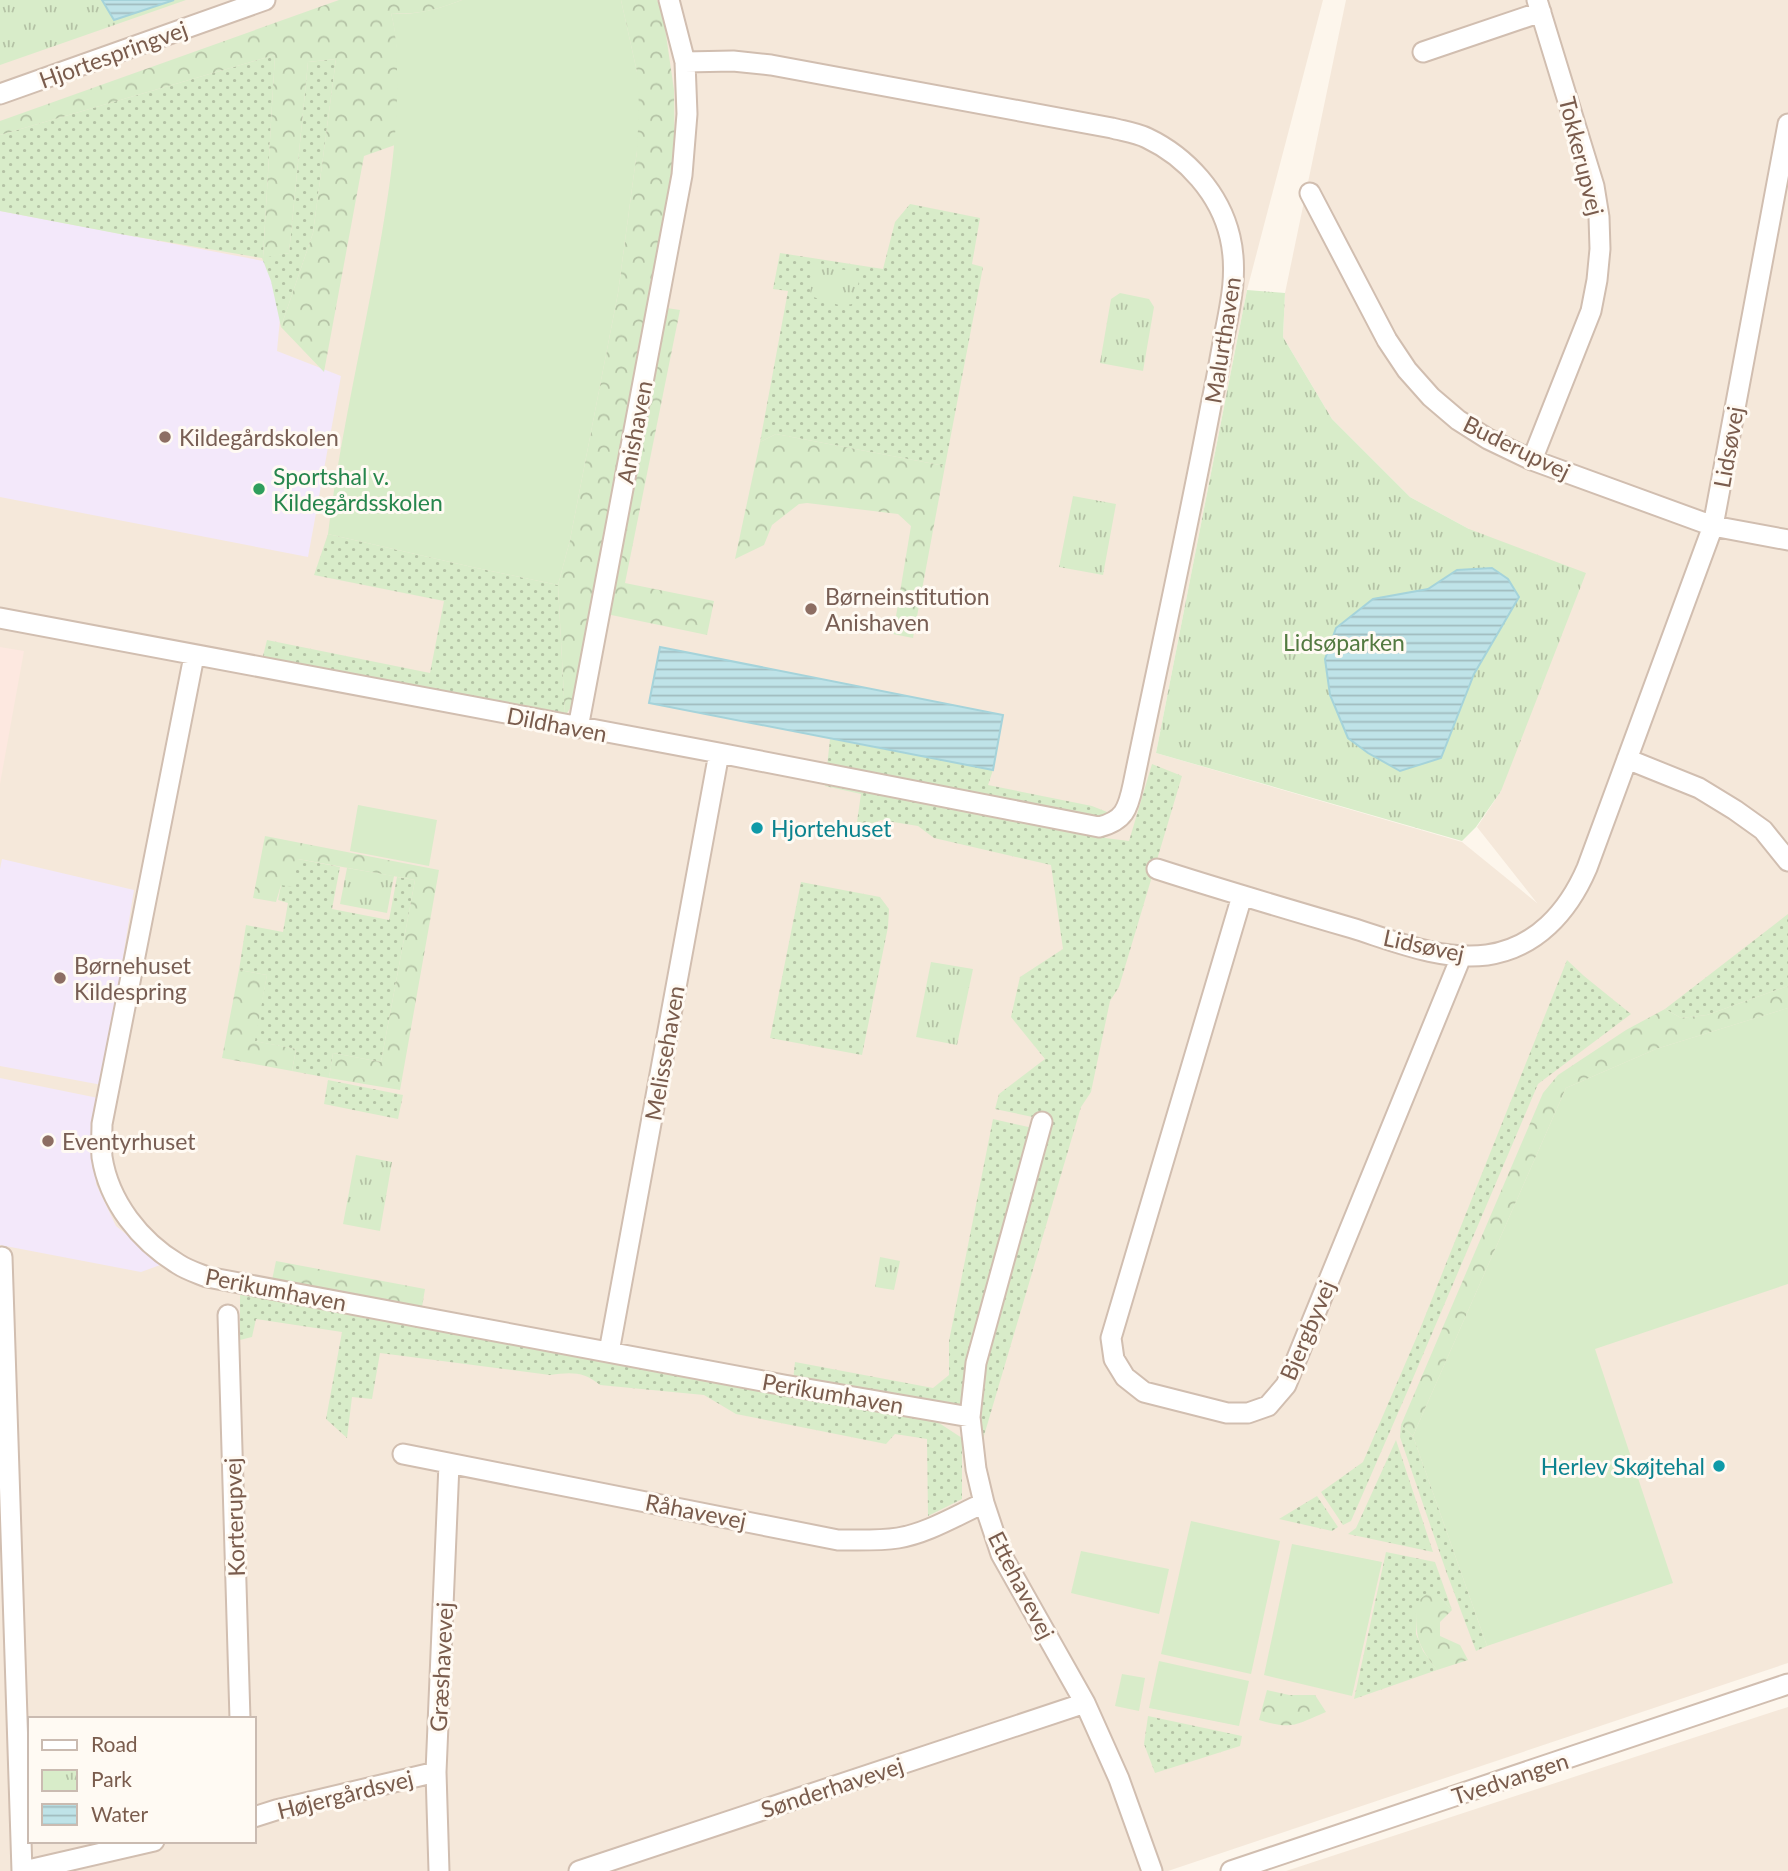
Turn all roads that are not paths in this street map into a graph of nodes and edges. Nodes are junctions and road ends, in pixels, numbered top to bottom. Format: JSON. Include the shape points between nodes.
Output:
{"nodes":[{"id":1,"x":265,"y":0,"type":"edge"},
{"id":2,"x":669,"y":0,"type":"edge"},
{"id":3,"x":1539,"y":6,"type":"edge"},
{"id":4,"x":1423,"y":52,"type":"dead end"},
{"id":5,"x":685,"y":62,"type":"junction"},
{"id":6,"x":0,"y":94,"type":"edge"},
{"id":7,"x":1788,"y":124,"type":"edge"},
{"id":8,"x":1310,"y":192,"type":"dead end"},
{"id":9,"x":1532,"y":460,"type":"junction"},
{"id":10,"x":1713,"y":526,"type":"junction"},
{"id":11,"x":1788,"y":540,"type":"edge"},
{"id":12,"x":0,"y":618,"type":"edge"},
{"id":13,"x":194,"y":656,"type":"junction"},
{"id":14,"x":578,"y":727,"type":"junction"},
{"id":15,"x":719,"y":753,"type":"junction"},
{"id":16,"x":1627,"y":759,"type":"junction"},
{"id":17,"x":1114,"y":823,"type":"joint"},
{"id":18,"x":1788,"y":861,"type":"edge"},
{"id":19,"x":1157,"y":869,"type":"dead end"},
{"id":20,"x":1242,"y":896,"type":"junction"},
{"id":21,"x":1461,"y":957,"type":"junction"},
{"id":22,"x":1042,"y":1122,"type":"dead end"},
{"id":23,"x":2,"y":1257,"type":"dead end"},
{"id":24,"x":228,"y":1315,"type":"dead end"},
{"id":25,"x":609,"y":1352,"type":"junction"},
{"id":26,"x":970,"y":1417,"type":"junction"},
{"id":27,"x":403,"y":1454,"type":"dead end"},
{"id":28,"x":449,"y":1464,"type":"junction"},
{"id":29,"x":984,"y":1503,"type":"junction"},
{"id":30,"x":1788,"y":1684,"type":"edge"},
{"id":31,"x":1085,"y":1703,"type":"junction"},
{"id":32,"x":240,"y":1717,"type":"edge"},
{"id":33,"x":436,"y":1772,"type":"junction"},
{"id":34,"x":256,"y":1816,"type":"edge"},
{"id":35,"x":145,"y":1843,"type":"edge"},
{"id":36,"x":23,"y":1871,"type":"edge"},
{"id":37,"x":439,"y":1871,"type":"edge"},
{"id":38,"x":579,"y":1871,"type":"edge"},
{"id":39,"x":1152,"y":1871,"type":"edge"},
{"id":40,"x":1231,"y":1871,"type":"edge"}],
"edges":[{"from":1,"to":6,"type":"street","name":"Hjortespringvej"},
{"from":2,"to":5,"type":"street"},
{"from":3,"to":4,"type":"street","name":"Tokkerupvej"},
{"from":3,"to":9,"type":"street","name":"Tokkerupvej","via":[[1594,186],[1600,248],[1591,311]]},
{"from":5,"to":14,"type":"street","name":"Anishaven","via":[[682,175]]},
{"from":5,"to":17,"type":"street","name":"Malurthaven","via":[[771,65],[1145,137],[1190,167],[1221,211],[1230,236],[1233,290],[1133,785],[1125,811]]},
{"from":7,"to":10,"type":"street","name":"Lidsøvej"},
{"from":8,"to":9,"type":"street","name":"Buderupvej","via":[[1407,370],[1458,420]]},
{"from":9,"to":10,"type":"street","name":"Buderupvej"},
{"from":10,"to":11,"type":"street","name":"Buderupvej"},
{"from":10,"to":16,"type":"street","name":"Lidsøvej"},
{"from":12,"to":13,"type":"street","name":"Dildhaven"},
{"from":13,"to":14,"type":"street","name":"Dildhaven"},
{"from":13,"to":25,"type":"street","name":"Perikumhaven","via":[[102,1124],[102,1157],[128,1219],[149,1244],[179,1266],[207,1278]]},
{"from":14,"to":15,"type":"street","name":"Dildhaven"},
{"from":15,"to":17,"type":"street","name":"Dildhaven","via":[[1099,827]]},
{"from":15,"to":25,"type":"street","name":"Melissehaven"},
{"from":16,"to":18,"type":"street","via":[[1699,788],[1735,810],[1763,830]]},
{"from":16,"to":21,"type":"street","name":"Lidsøvej","via":[[1587,869],[1567,906],[1549,926],[1514,948]]},
{"from":19,"to":20,"type":"street","name":"Lidsøvej"},
{"from":20,"to":21,"type":"street","name":"Lidsøvej"},
{"from":20,"to":21,"type":"street","name":"Bjergbyvej","via":[[1111,1338],[1114,1359],[1125,1377],[1144,1392],[1227,1413],[1248,1413],[1268,1406],[1286,1385]]},
{"from":22,"to":26,"type":"street","name":"Ettehavevej","via":[[976,1363]]},
{"from":23,"to":36,"type":"street"},
{"from":24,"to":32,"type":"street","name":"Korterupvej"},
{"from":25,"to":26,"type":"street","name":"Perikumhaven"},
{"from":26,"to":29,"type":"street","name":"Ettehavevej"},
{"from":27,"to":28,"type":"street","name":"Råhavevej"},
{"from":28,"to":29,"type":"street","name":"Råhavevej","via":[[838,1540],[900,1538]]},
{"from":28,"to":33,"type":"street","name":"Græshavevej"},
{"from":29,"to":31,"type":"street","name":"Ettehavevej","via":[[1001,1554]]},
{"from":30,"to":40,"type":"street","name":"Tvedvangen"},
{"from":31,"to":38,"type":"street","name":"Sønderhavevej"},
{"from":31,"to":39,"type":"street","name":"Ettehavevej"},
{"from":33,"to":34,"type":"street","name":"Højergårdsvej"},
{"from":33,"to":37,"type":"street","name":"Græshavevej"},
{"from":35,"to":36,"type":"street"}]}
